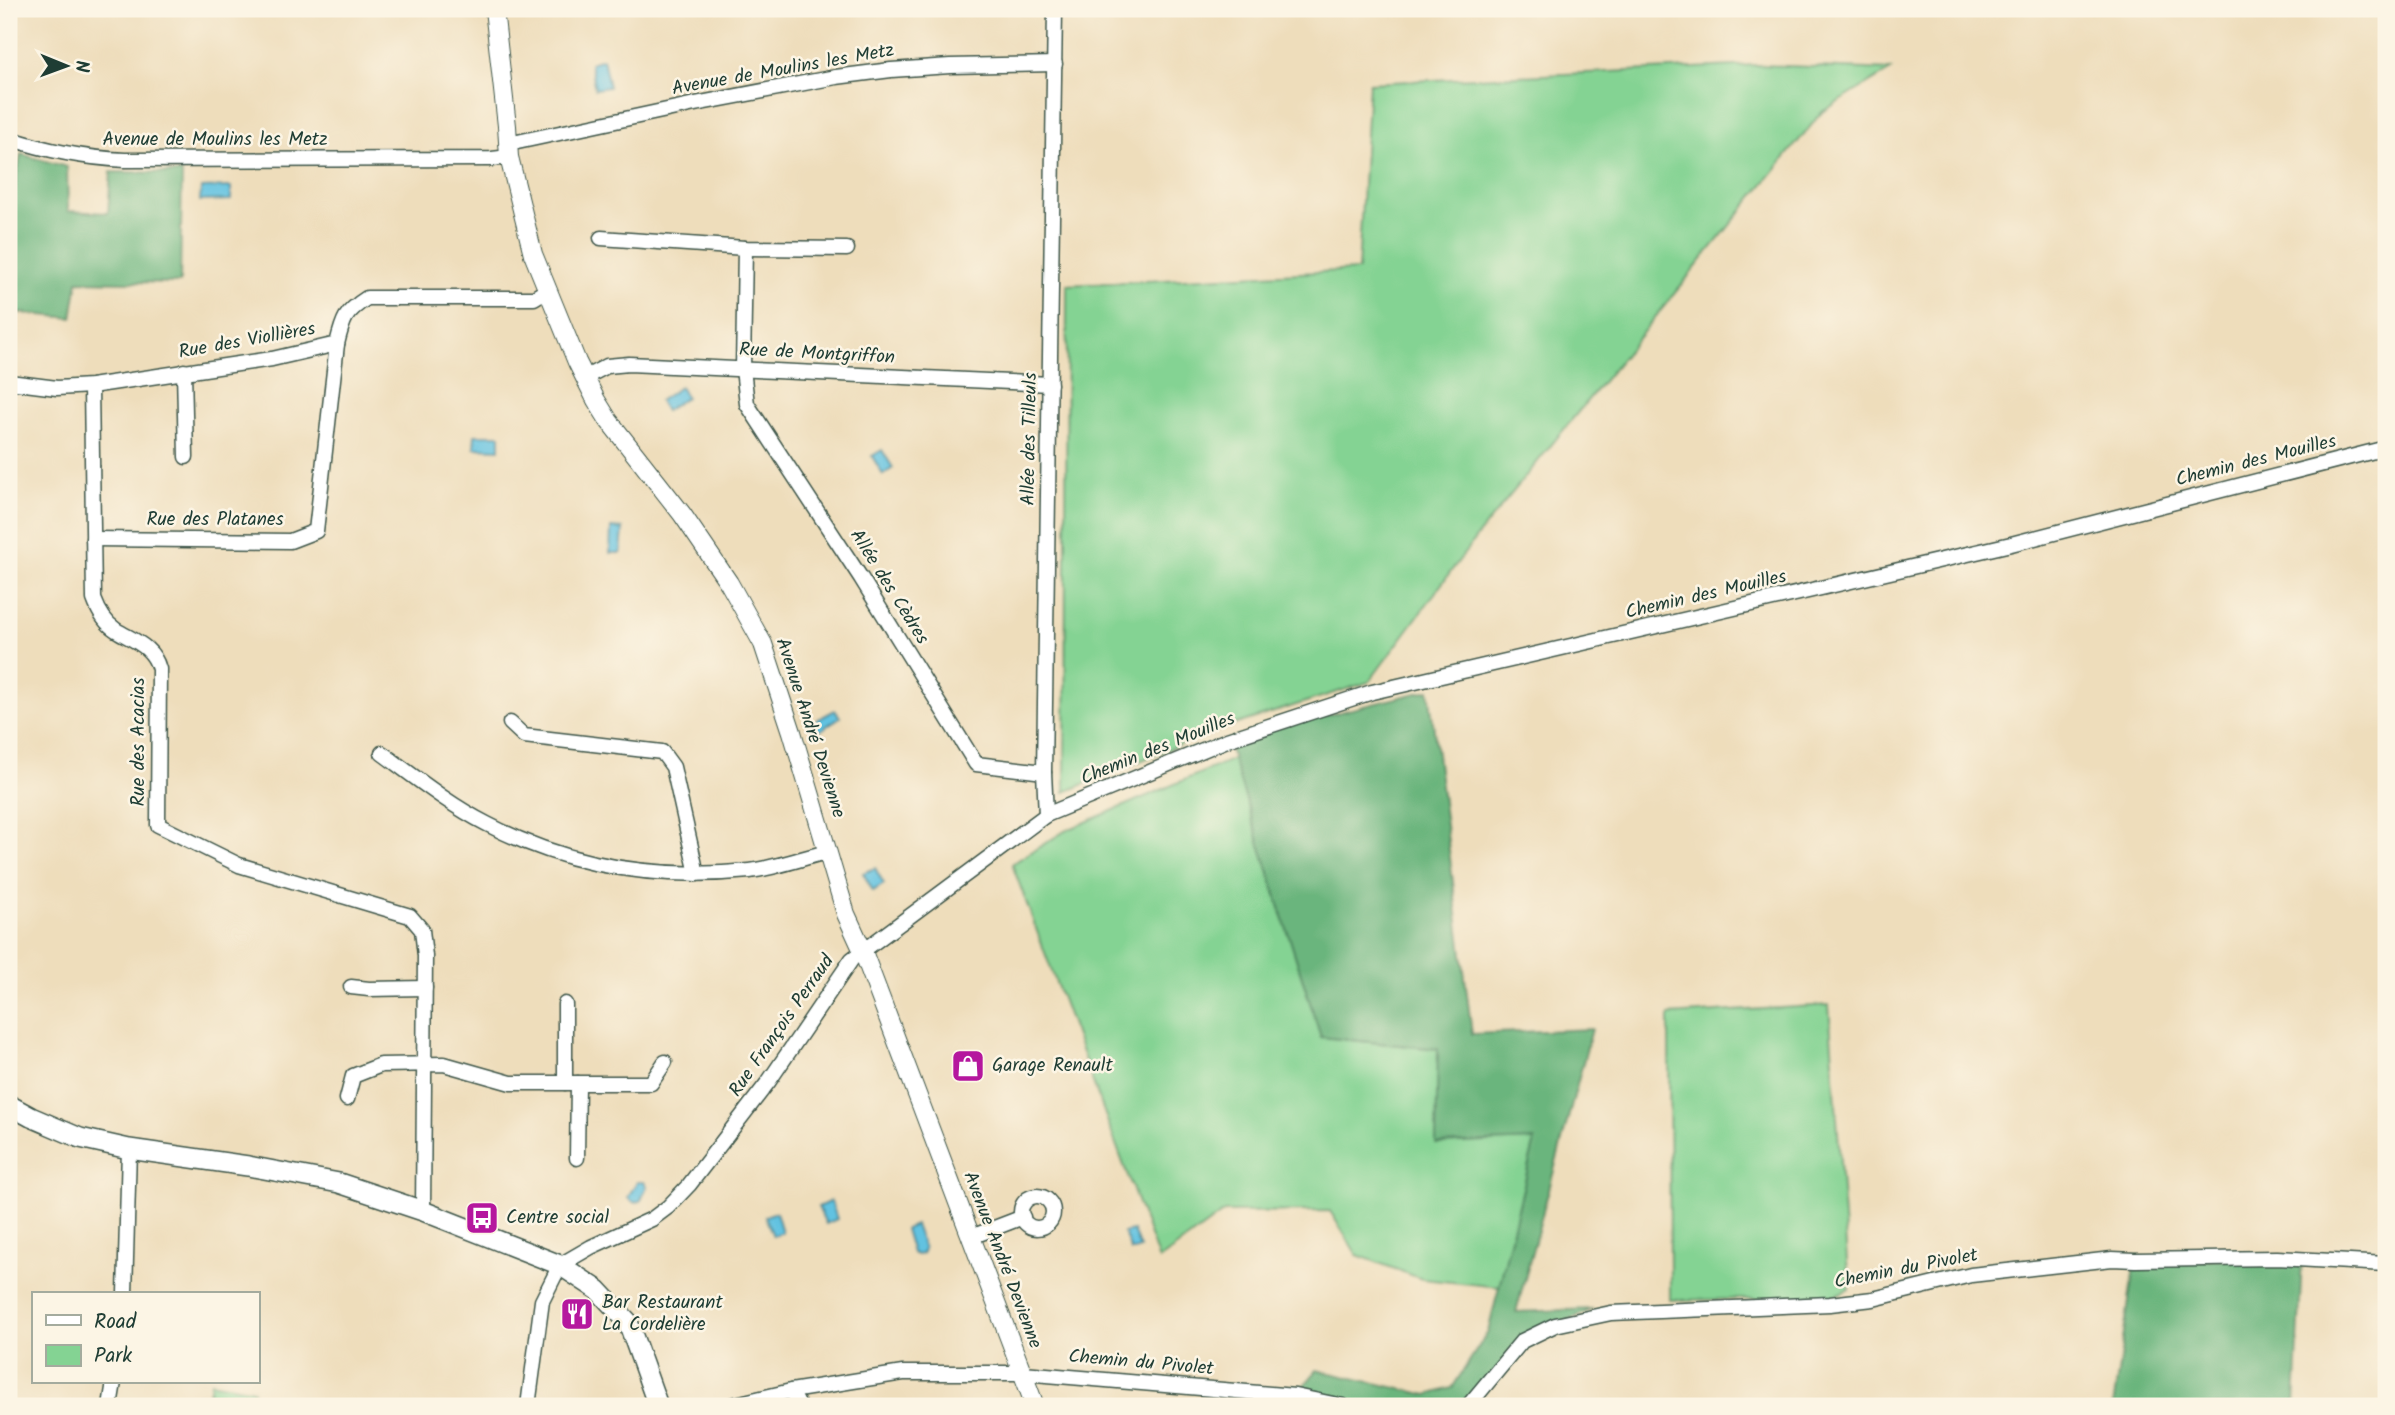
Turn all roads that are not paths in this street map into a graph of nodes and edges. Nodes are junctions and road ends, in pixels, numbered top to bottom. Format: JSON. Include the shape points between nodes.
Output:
{"nodes":[{"id":1,"x":494,"y":9,"type":"edge"},
{"id":2,"x":1055,"y":9,"type":"edge"},
{"id":3,"x":1055,"y":64,"type":"junction"},
{"id":4,"x":9,"y":138,"type":"edge"},
{"id":5,"x":508,"y":150,"type":"junction"},
{"id":6,"x":601,"y":238,"type":"dead end"},
{"id":7,"x":745,"y":248,"type":"junction"},
{"id":8,"x":847,"y":249,"type":"dead end"},
{"id":9,"x":547,"y":290,"type":"junction"},
{"id":10,"x":337,"y":344,"type":"junction"},
{"id":11,"x":743,"y":369,"type":"junction"},
{"id":12,"x":184,"y":372,"type":"junction"},
{"id":13,"x":584,"y":377,"type":"junction"},
{"id":14,"x":9,"y":382,"type":"edge"},
{"id":15,"x":1050,"y":384,"type":"junction"},
{"id":16,"x":91,"y":386,"type":"junction"},
{"id":17,"x":2386,"y":448,"type":"edge"},
{"id":18,"x":186,"y":457,"type":"dead end"},
{"id":19,"x":93,"y":539,"type":"junction"},
{"id":20,"x":510,"y":723,"type":"dead end"},
{"id":21,"x":382,"y":753,"type":"dead end"},
{"id":22,"x":1044,"y":772,"type":"junction"},
{"id":23,"x":1046,"y":815,"type":"junction"},
{"id":24,"x":827,"y":852,"type":"junction"},
{"id":25,"x":696,"y":874,"type":"junction"},
{"id":26,"x":862,"y":949,"type":"junction"},
{"id":27,"x":351,"y":987,"type":"dead end"},
{"id":28,"x":425,"y":988,"type":"junction"},
{"id":29,"x":565,"y":1004,"type":"dead end"},
{"id":30,"x":665,"y":1062,"type":"dead end"},
{"id":31,"x":426,"y":1064,"type":"junction"},
{"id":32,"x":572,"y":1083,"type":"junction"},
{"id":33,"x":347,"y":1099,"type":"dead end"},
{"id":34,"x":9,"y":1105,"type":"edge"},
{"id":35,"x":129,"y":1149,"type":"junction"},
{"id":36,"x":578,"y":1158,"type":"dead end"},
{"id":37,"x":423,"y":1211,"type":"junction"},
{"id":38,"x":1023,"y":1217,"type":"dead end"},
{"id":39,"x":971,"y":1237,"type":"junction"},
{"id":40,"x":2386,"y":1264,"type":"edge"},
{"id":41,"x":560,"y":1265,"type":"junction"},
{"id":42,"x":125,"y":1292,"type":"edge"},
{"id":43,"x":1023,"y":1373,"type":"junction"},
{"id":44,"x":114,"y":1384,"type":"edge"},
{"id":45,"x":791,"y":1391,"type":"junction"},
{"id":46,"x":110,"y":1406,"type":"edge"},
{"id":47,"x":528,"y":1406,"type":"edge"},
{"id":48,"x":658,"y":1406,"type":"edge"},
{"id":49,"x":727,"y":1406,"type":"edge"},
{"id":50,"x":799,"y":1406,"type":"edge"},
{"id":51,"x":1035,"y":1406,"type":"edge"},
{"id":52,"x":1343,"y":1406,"type":"edge"},
{"id":53,"x":1468,"y":1406,"type":"edge"}],
"edges":[{"from":1,"to":5,"type":"street","name":"Avenue André Devienne"},
{"from":2,"to":3,"type":"street"},
{"from":3,"to":5,"type":"street","name":"Avenue de Moulins les Metz","via":[[938,66],[836,77],[682,106]]},
{"from":3,"to":15,"type":"street","name":"Allée des Tilleuls"},
{"from":4,"to":5,"type":"street","name":"Avenue de Moulins les Metz","via":[[56,153],[125,160],[492,159]]},
{"from":5,"to":9,"type":"street","name":"Avenue André Devienne","via":[[533,254]]},
{"from":6,"to":7,"type":"street"},
{"from":7,"to":8,"type":"street"},
{"from":7,"to":11,"type":"street"},
{"from":9,"to":10,"type":"street","name":"Rue des Viollières","via":[[534,298],[367,298],[351,308]]},
{"from":9,"to":13,"type":"street","name":"Avenue André Devienne"},
{"from":10,"to":12,"type":"street","name":"Rue des Viollières"},
{"from":10,"to":19,"type":"street","name":"Rue des Platanes","via":[[316,531],[290,541]]},
{"from":11,"to":13,"type":"street","name":"Rue de Montgriffon","via":[[618,364]]},
{"from":11,"to":15,"type":"street","name":"Rue de Montgriffon"},
{"from":11,"to":22,"type":"street","name":"Allée des Cèdres","via":[[747,404],[976,764]]},
{"from":12,"to":16,"type":"street","name":"Rue des Viollières"},
{"from":12,"to":18,"type":"street"},
{"from":13,"to":24,"type":"street","name":"Avenue André Devienne","via":[[609,421],[729,583],[763,644]]},
{"from":14,"to":16,"type":"street","name":"Rue des Viollières","via":[[57,388]]},
{"from":15,"to":22,"type":"street","name":"Allée des Tilleuls"},
{"from":16,"to":19,"type":"street","name":"Rue des Acacias"},
{"from":17,"to":23,"type":"street","name":"Chemin des Mouilles","via":[[2011,544],[1371,692],[1227,740]]},
{"from":19,"to":28,"type":"street","name":"Rue des Acacias","via":[[98,611],[114,629],[147,648],[159,669],[158,825],[239,865],[410,916],[422,930]]},
{"from":20,"to":25,"type":"street","via":[[524,736],[662,752],[673,767]]},
{"from":21,"to":25,"type":"street","via":[[487,824],[547,852],[613,869]]},
{"from":22,"to":23,"type":"street","name":"Allée des Tilleuls"},
{"from":23,"to":26,"type":"street","name":"Rue François Perraud"},
{"from":24,"to":25,"type":"street","via":[[753,871]]},
{"from":24,"to":26,"type":"street","name":"Avenue André Devienne"},
{"from":26,"to":39,"type":"street","name":"Avenue André Devienne"},
{"from":26,"to":41,"type":"street","name":"Rue François Perraud","via":[[769,1081],[668,1207]]},
{"from":27,"to":28,"type":"street"},
{"from":28,"to":31,"type":"street","name":"Rue des Acacias"},
{"from":29,"to":32,"type":"street"},
{"from":30,"to":32,"type":"street","via":[[652,1083]]},
{"from":31,"to":32,"type":"street","via":[[444,1064],[511,1083]]},
{"from":31,"to":33,"type":"street","via":[[381,1065],[353,1076]]},
{"from":31,"to":37,"type":"street","name":"Rue des Acacias"},
{"from":32,"to":36,"type":"street"},
{"from":34,"to":35,"type":"main road","via":[[80,1138]]},
{"from":35,"to":37,"type":"main road","via":[[339,1183]]},
{"from":35,"to":42,"type":"street"},
{"from":37,"to":41,"type":"main road"},
{"from":38,"to":39,"type":"street"},
{"from":39,"to":43,"type":"street","name":"Avenue André Devienne"},
{"from":40,"to":53,"type":"street","name":"Chemin du Pivolet","via":[[2277,1258],[2112,1259],[1971,1275],[1830,1304],[1611,1313],[1555,1325],[1522,1341]]},
{"from":41,"to":47,"type":"street","via":[[542,1301]]},
{"from":41,"to":48,"type":"main road","via":[[598,1290],[628,1322]]},
{"from":43,"to":45,"type":"street","name":"Chemin du Pivolet","via":[[903,1373]]},
{"from":43,"to":51,"type":"street","name":"Avenue André Devienne"},
{"from":43,"to":52,"type":"street","name":"Chemin du Pivolet","via":[[1295,1396]]},
{"from":44,"to":46,"type":"street"},
{"from":45,"to":49,"type":"street","name":"Chemin du Pivolet"},
{"from":45,"to":50,"type":"street"}]}
